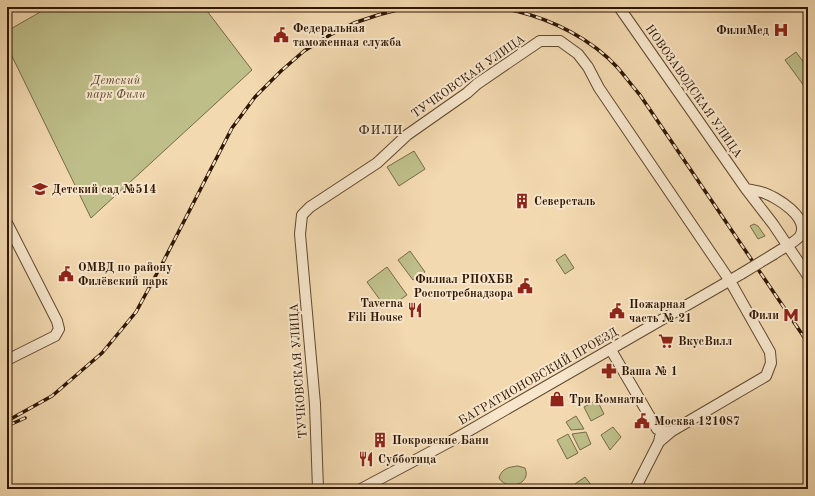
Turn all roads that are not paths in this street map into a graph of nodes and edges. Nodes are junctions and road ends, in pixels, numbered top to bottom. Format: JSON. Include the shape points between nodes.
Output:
{"nodes":[{"id":1,"x":619,"y":7,"type":"edge"},
{"id":2,"x":746,"y":190,"type":"junction"},
{"id":3,"x":7,"y":223,"type":"edge"},
{"id":4,"x":787,"y":245,"type":"junction"},
{"id":5,"x":808,"y":276,"type":"edge"},
{"id":6,"x":730,"y":281,"type":"junction"},
{"id":7,"x":611,"y":350,"type":"junction"},
{"id":8,"x":7,"y":360,"type":"edge"},
{"id":9,"x":657,"y":429,"type":"junction"},
{"id":10,"x":672,"y":431,"type":"junction"},
{"id":11,"x":659,"y":442,"type":"junction"},
{"id":12,"x":318,"y":489,"type":"edge"},
{"id":13,"x":361,"y":489,"type":"edge"},
{"id":14,"x":635,"y":489,"type":"edge"}],
"edges":[{"from":1,"to":2,"type":"street","name":"НОВОЗАВОДСКАЯ УЛИЦА"},
{"from":2,"to":4,"type":"street","name":"НОВОЗАВОДСКАЯ УЛИЦА"},
{"from":2,"to":4,"type":"street","via":[[763,192],[794,212],[800,221],[802,232],[799,238]]},
{"from":3,"to":8,"type":"street","via":[[59,329],[55,336]]},
{"from":4,"to":5,"type":"street","name":"НОВОЗАВОДСКАЯ УЛИЦА"},
{"from":4,"to":6,"type":"street","name":"БАГРАТИОНОВСКИЙ ПРОЕЗД","bridge":true},
{"from":6,"to":7,"type":"street","name":"БАГРАТИОНОВСКИЙ ПРОЕЗД"},
{"from":6,"to":10,"type":"street","name":"ТУЧКОВСКАЯ УЛИЦА","via":[[770,352],[770,368],[766,376]]},
{"from":6,"to":12,"type":"street","name":"ТУЧКОВСКАЯ УЛИЦА","via":[[578,54],[560,41],[540,41],[407,135],[377,163],[310,206],[302,214],[300,234],[315,404]]},
{"from":7,"to":9,"type":"street"},
{"from":7,"to":13,"type":"street","name":"БАГРАТИОНОВСКИЙ ПРОЕЗД"},
{"from":9,"to":10,"type":"street"},
{"from":9,"to":11,"type":"street"},
{"from":10,"to":11,"type":"street","name":"ТУЧКОВСКАЯ УЛИЦА"},
{"from":11,"to":14,"type":"street"}]}
